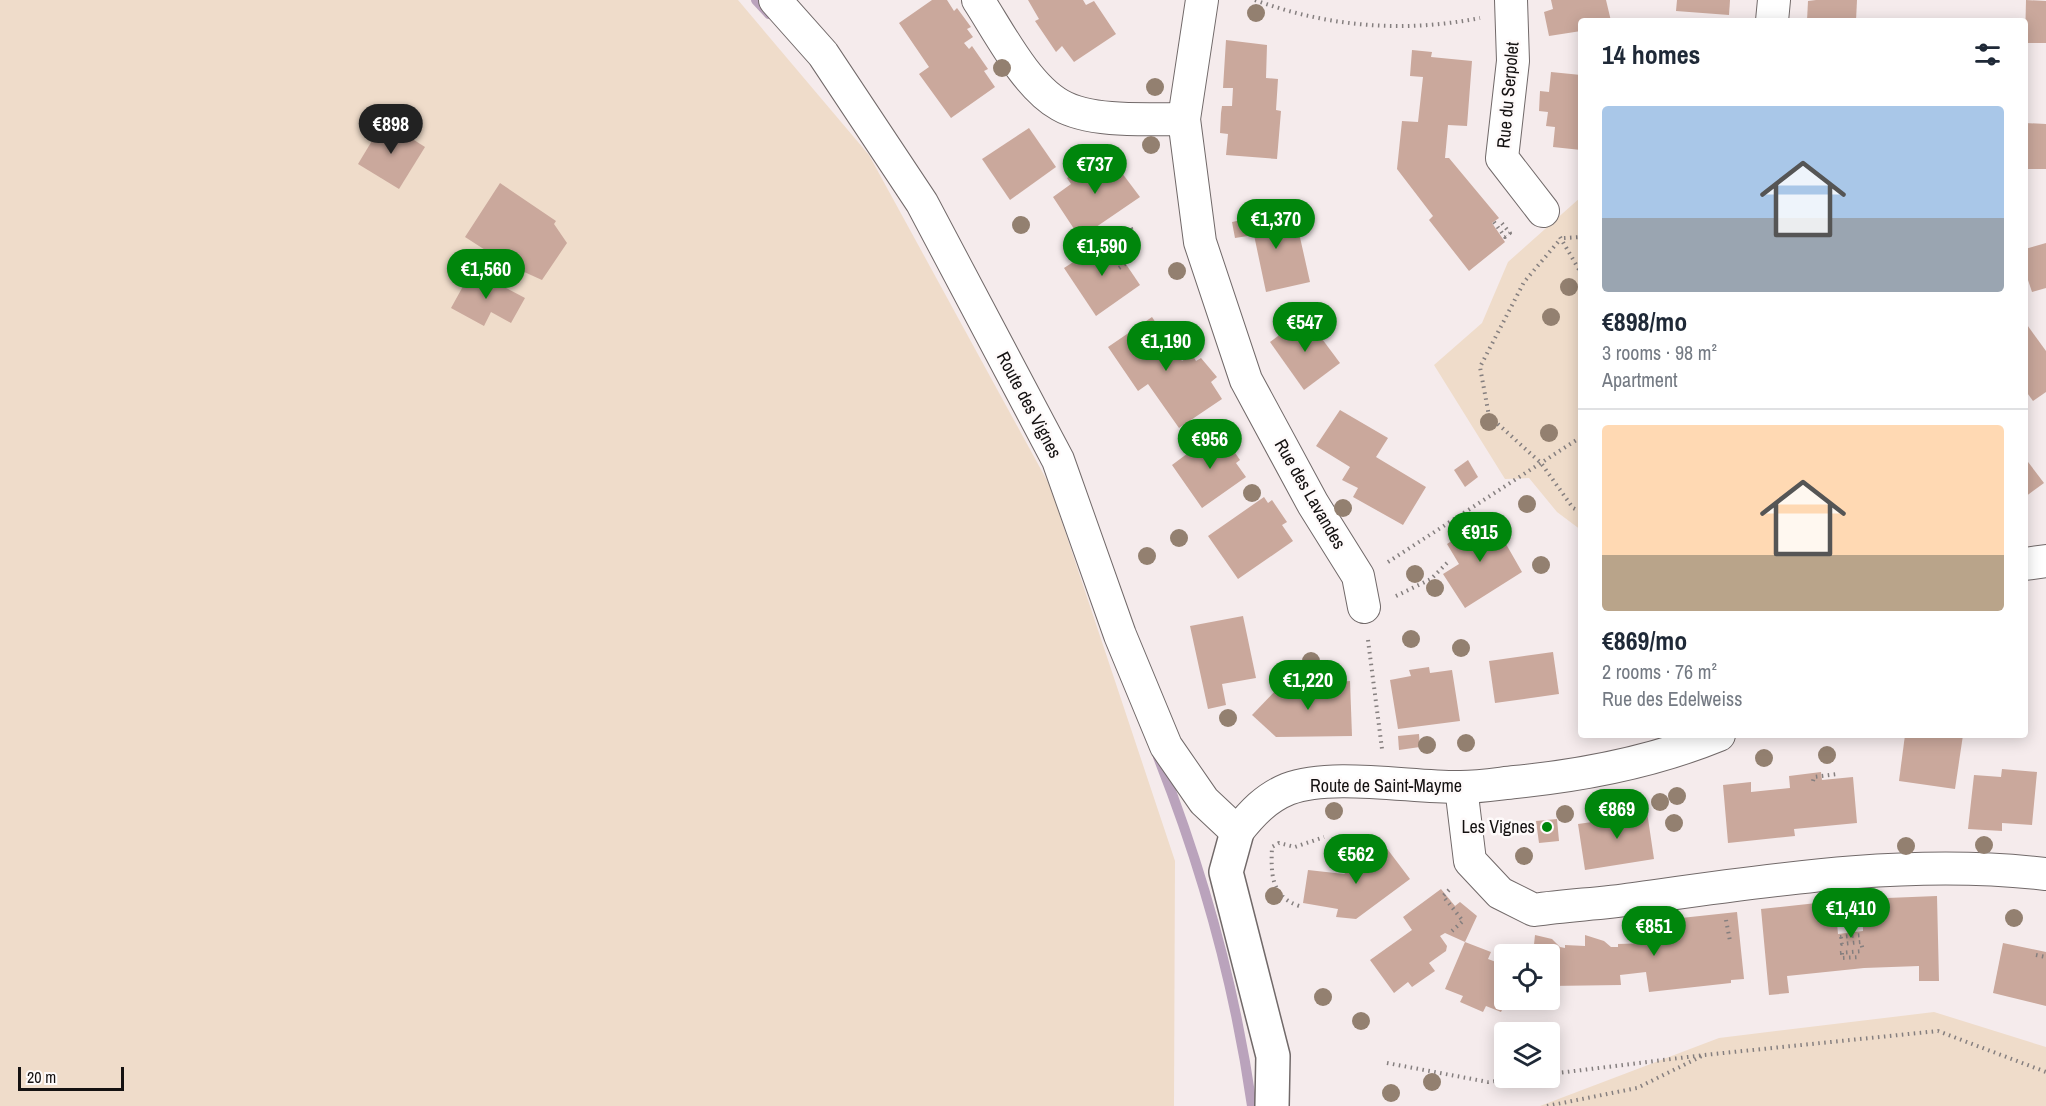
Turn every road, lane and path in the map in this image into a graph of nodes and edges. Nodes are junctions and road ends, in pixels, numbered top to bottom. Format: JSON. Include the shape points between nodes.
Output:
{"nodes":[{"id":1,"x":776,"y":0,"type":"edge"},
{"id":2,"x":978,"y":0,"type":"edge"},
{"id":3,"x":1202,"y":0,"type":"edge"},
{"id":4,"x":1255,"y":0,"type":"edge"},
{"id":5,"x":1774,"y":0,"type":"edge"},
{"id":6,"x":1512,"y":6,"type":"edge"},
{"id":7,"x":1772,"y":18,"type":"edge"},
{"id":8,"x":1184,"y":119,"type":"junction"},
{"id":9,"x":1543,"y":212,"type":"dead end"},
{"id":10,"x":1500,"y":221,"type":"dead end"},
{"id":11,"x":1494,"y":222,"type":"dead end"},
{"id":12,"x":1129,"y":224,"type":"dead end"},
{"id":13,"x":1578,"y":237,"type":"edge"},
{"id":14,"x":1561,"y":239,"type":"junction"},
{"id":15,"x":1106,"y":241,"type":"dead end"},
{"id":16,"x":1578,"y":268,"type":"edge"},
{"id":17,"x":1578,"y":439,"type":"edge"},
{"id":18,"x":1541,"y":463,"type":"junction"},
{"id":19,"x":1578,"y":510,"type":"edge"},
{"id":20,"x":2046,"y":561,"type":"edge"},
{"id":21,"x":1447,"y":563,"type":"dead end"},
{"id":22,"x":2028,"y":564,"type":"edge"},
{"id":23,"x":1358,"y":576,"type":"junction"},
{"id":24,"x":1400,"y":594,"type":"dead end"},
{"id":25,"x":1364,"y":607,"type":"joint"},
{"id":26,"x":1335,"y":665,"type":"dead end"},
{"id":27,"x":1294,"y":687,"type":"dead end"},
{"id":28,"x":1712,"y":738,"type":"edge"},
{"id":29,"x":1837,"y":774,"type":"dead end"},
{"id":30,"x":1813,"y":781,"type":"dead end"},
{"id":31,"x":1386,"y":782,"type":"junction"},
{"id":32,"x":1461,"y":787,"type":"junction"},
{"id":33,"x":1617,"y":796,"type":"dead end"},
{"id":34,"x":1620,"y":818,"type":"dead end"},
{"id":35,"x":1237,"y":832,"type":"junction"},
{"id":36,"x":1324,"y":837,"type":"dead end"},
{"id":37,"x":2046,"y":874,"type":"edge"},
{"id":38,"x":1449,"y":890,"type":"dead end"},
{"id":39,"x":1299,"y":906,"type":"dead end"},
{"id":40,"x":1850,"y":915,"type":"dead end"},
{"id":41,"x":1452,"y":931,"type":"dead end"},
{"id":42,"x":1852,"y":934,"type":"junction"},
{"id":43,"x":1863,"y":934,"type":"dead end"},
{"id":44,"x":2036,"y":955,"type":"dead end"},
{"id":45,"x":1859,"y":957,"type":"dead end"},
{"id":46,"x":2046,"y":957,"type":"edge"},
{"id":47,"x":1704,"y":1054,"type":"junction"},
{"id":48,"x":1388,"y":1063,"type":"dead end"},
{"id":49,"x":2046,"y":1072,"type":"edge"},
{"id":50,"x":1560,"y":1073,"type":"edge"},
{"id":51,"x":1494,"y":1081,"type":"edge"},
{"id":52,"x":1272,"y":1106,"type":"edge"},
{"id":53,"x":1547,"y":1106,"type":"edge"}],
"edges":[{"from":1,"to":35,"type":"street","name":"Route des Vignes","via":[[823,54],[922,203],[1058,459],[1119,635],[1166,746],[1204,801]]},
{"from":2,"to":8,"type":"street","via":[[1026,74],[1061,106],[1104,118]]},
{"from":3,"to":8,"type":"street","name":"Rue des Lavandes"},
{"from":4,"to":6,"type":"path","via":[[1294,14],[1365,26],[1442,25]]},
{"from":5,"to":7,"type":"street"},
{"from":6,"to":9,"type":"street","name":"Rue du Serpolet","via":[[1513,61],[1502,158]]},
{"from":8,"to":23,"type":"street","name":"Rue des Lavandes","via":[[1200,242],[1246,380],[1313,504]]},
{"from":10,"to":11,"type":"path","via":[[1510,233],[1505,237]]},
{"from":12,"to":15,"type":"path","via":[[1138,243],[1131,260],[1120,267]]},
{"from":13,"to":14,"type":"path"},
{"from":14,"to":16,"type":"path"},
{"from":14,"to":18,"type":"path","via":[[1524,282],[1480,367],[1490,416]]},
{"from":17,"to":18,"type":"path"},
{"from":18,"to":19,"type":"path"},
{"from":18,"to":23,"type":"path","via":[[1395,559]]},
{"from":20,"to":22,"type":"street"},
{"from":21,"to":24,"type":"path","via":[[1431,579]]},
{"from":23,"to":25,"type":"street","name":"Rue des Lavandes"},
{"from":25,"to":31,"type":"path"},
{"from":26,"to":27,"type":"path","via":[[1300,670]]},
{"from":28,"to":32,"type":"street","name":"Route de Saint-Mayme","via":[[1675,753],[1628,765],[1558,778]]},
{"from":29,"to":30,"type":"path","via":[[1814,777]]},
{"from":31,"to":32,"type":"street","name":"Route de Saint-Mayme"},
{"from":31,"to":35,"type":"street","name":"Route de Saint-Mayme","via":[[1317,783],[1289,789],[1256,807]]},
{"from":32,"to":37,"type":"street","via":[[1470,861],[1500,893],[1533,910],[1894,869],[1995,868]]},
{"from":33,"to":34,"type":"path"},
{"from":35,"to":52,"type":"street","name":"Route de Saint-Mayme","via":[[1226,872],[1272,1056]]},
{"from":36,"to":39,"type":"path","via":[[1294,847],[1279,843],[1272,847],[1271,877],[1285,897]]},
{"from":38,"to":41,"type":"path","via":[[1443,896],[1463,921]]},
{"from":40,"to":42,"type":"path"},
{"from":42,"to":43,"type":"path"},
{"from":42,"to":45,"type":"path","via":[[1840,937],[1842,944],[1861,942],[1863,951],[1841,953],[1842,958]]},
{"from":44,"to":46,"type":"path"},
{"from":47,"to":49,"type":"path","via":[[1938,1031]]},
{"from":47,"to":50,"type":"path"},
{"from":47,"to":53,"type":"path","via":[[1637,1088]]},
{"from":48,"to":51,"type":"path"}]}
